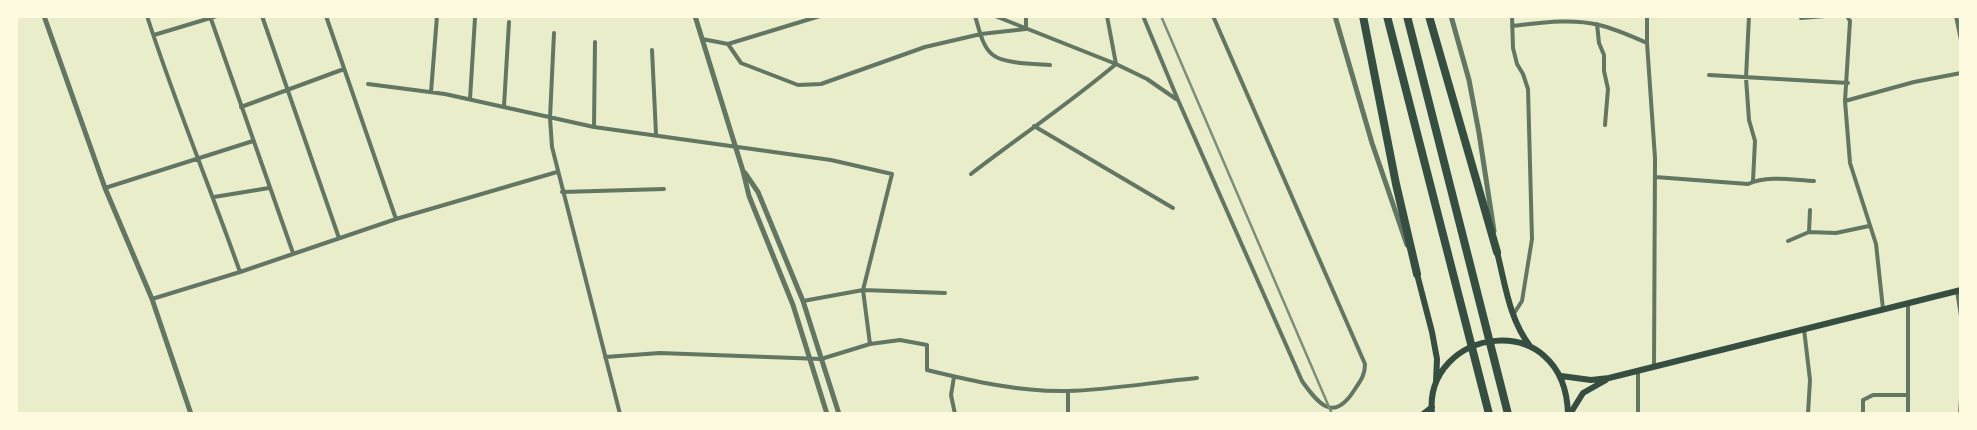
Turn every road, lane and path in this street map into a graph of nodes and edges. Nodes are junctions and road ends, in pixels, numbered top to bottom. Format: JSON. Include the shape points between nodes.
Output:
{"nodes":[{"id":1,"x":44,"y":16,"type":"edge"},
{"id":2,"x":147,"y":16,"type":"edge"},
{"id":3,"x":217,"y":16,"type":"edge"},
{"id":4,"x":262,"y":16,"type":"edge"},
{"id":5,"x":326,"y":16,"type":"edge"},
{"id":6,"x":437,"y":16,"type":"edge"},
{"id":7,"x":695,"y":16,"type":"edge"},
{"id":8,"x":820,"y":16,"type":"edge"},
{"id":9,"x":974,"y":16,"type":"edge"},
{"id":10,"x":995,"y":16,"type":"edge"},
{"id":11,"x":1026,"y":16,"type":"edge"},
{"id":12,"x":1107,"y":16,"type":"edge"},
{"id":13,"x":1143,"y":16,"type":"edge"},
{"id":14,"x":1213,"y":16,"type":"edge"},
{"id":15,"x":1335,"y":16,"type":"edge"},
{"id":16,"x":1363,"y":16,"type":"edge"},
{"id":17,"x":1387,"y":16,"type":"edge"},
{"id":18,"x":1407,"y":16,"type":"edge"},
{"id":19,"x":1428,"y":16,"type":"edge"},
{"id":20,"x":1450,"y":16,"type":"edge"},
{"id":21,"x":1512,"y":16,"type":"edge"},
{"id":22,"x":1647,"y":16,"type":"edge"},
{"id":23,"x":1749,"y":16,"type":"edge"},
{"id":24,"x":1825,"y":16,"type":"edge"},
{"id":25,"x":1847,"y":16,"type":"edge"},
{"id":26,"x":1956,"y":16,"type":"edge"},
{"id":27,"x":475,"y":18,"type":"dead end"},
{"id":28,"x":1802,"y":18,"type":"dead end"},
{"id":29,"x":210,"y":19,"type":"junction"},
{"id":30,"x":509,"y":22,"type":"dead end"},
{"id":31,"x":1597,"y":24,"type":"junction"},
{"id":32,"x":1512,"y":26,"type":"junction"},
{"id":33,"x":1026,"y":29,"type":"junction"},
{"id":34,"x":554,"y":33,"type":"dead end"},
{"id":35,"x":980,"y":34,"type":"junction"},
{"id":36,"x":154,"y":35,"type":"junction"},
{"id":37,"x":702,"y":40,"type":"junction"},
{"id":38,"x":1961,"y":40,"type":"edge"},
{"id":39,"x":595,"y":42,"type":"dead end"},
{"id":40,"x":1646,"y":43,"type":"junction"},
{"id":41,"x":728,"y":44,"type":"junction"},
{"id":42,"x":652,"y":50,"type":"dead end"},
{"id":43,"x":1116,"y":64,"type":"junction"},
{"id":44,"x":1050,"y":65,"type":"dead end"},
{"id":45,"x":344,"y":70,"type":"junction"},
{"id":46,"x":1961,"y":73,"type":"edge"},
{"id":47,"x":1709,"y":75,"type":"dead end"},
{"id":48,"x":1746,"y":78,"type":"junction"},
{"id":49,"x":1848,"y":83,"type":"junction"},
{"id":50,"x":368,"y":84,"type":"dead end"},
{"id":51,"x":287,"y":90,"type":"junction"},
{"id":52,"x":431,"y":92,"type":"junction"},
{"id":53,"x":470,"y":99,"type":"junction"},
{"id":54,"x":1178,"y":100,"type":"junction"},
{"id":55,"x":1845,"y":101,"type":"junction"},
{"id":56,"x":504,"y":106,"type":"junction"},
{"id":57,"x":241,"y":108,"type":"junction"},
{"id":58,"x":550,"y":118,"type":"junction"},
{"id":59,"x":1605,"y":125,"type":"dead end"},
{"id":60,"x":1034,"y":126,"type":"junction"},
{"id":61,"x":594,"y":127,"type":"junction"},
{"id":62,"x":656,"y":134,"type":"junction"},
{"id":63,"x":253,"y":141,"type":"junction"},
{"id":64,"x":735,"y":147,"type":"junction"},
{"id":65,"x":199,"y":159,"type":"junction"},
{"id":66,"x":743,"y":170,"type":"junction"},
{"id":67,"x":557,"y":172,"type":"junction"},
{"id":68,"x":971,"y":174,"type":"dead end"},
{"id":69,"x":1655,"y":177,"type":"junction"},
{"id":70,"x":1814,"y":180,"type":"dead end"},
{"id":71,"x":1753,"y":181,"type":"junction"},
{"id":72,"x":104,"y":188,"type":"junction"},
{"id":73,"x":270,"y":188,"type":"junction"},
{"id":74,"x":664,"y":189,"type":"dead end"},
{"id":75,"x":562,"y":192,"type":"junction"},
{"id":76,"x":214,"y":197,"type":"junction"},
{"id":77,"x":1173,"y":208,"type":"dead end"},
{"id":78,"x":1810,"y":210,"type":"dead end"},
{"id":79,"x":396,"y":219,"type":"junction"},
{"id":80,"x":1869,"y":226,"type":"junction"},
{"id":81,"x":1809,"y":232,"type":"junction"},
{"id":82,"x":338,"y":238,"type":"junction"},
{"id":83,"x":1788,"y":241,"type":"dead end"},
{"id":84,"x":1497,"y":252,"type":"junction"},
{"id":85,"x":293,"y":253,"type":"junction"},
{"id":86,"x":240,"y":272,"type":"junction"},
{"id":87,"x":1417,"y":274,"type":"junction"},
{"id":88,"x":863,"y":290,"type":"junction"},
{"id":89,"x":1959,"y":290,"type":"edge"},
{"id":90,"x":945,"y":293,"type":"dead end"},
{"id":91,"x":152,"y":299,"type":"junction"},
{"id":92,"x":803,"y":301,"type":"junction"},
{"id":93,"x":1908,"y":303,"type":"junction"},
{"id":94,"x":1883,"y":309,"type":"junction"},
{"id":95,"x":1513,"y":314,"type":"junction"},
{"id":96,"x":1961,"y":316,"type":"edge"},
{"id":97,"x":1804,"y":329,"type":"junction"},
{"id":98,"x":870,"y":344,"type":"junction"},
{"id":99,"x":1532,"y":349,"type":"junction"},
{"id":100,"x":605,"y":357,"type":"junction"},
{"id":101,"x":821,"y":359,"type":"junction"},
{"id":102,"x":810,"y":360,"type":"junction"},
{"id":103,"x":1654,"y":366,"type":"junction"},
{"id":104,"x":1638,"y":370,"type":"junction"},
{"id":105,"x":1560,"y":376,"type":"junction"},
{"id":106,"x":954,"y":377,"type":"junction"},
{"id":107,"x":1197,"y":378,"type":"dead end"},
{"id":108,"x":1610,"y":378,"type":"junction"},
{"id":109,"x":1436,"y":386,"type":"junction"},
{"id":110,"x":1068,"y":391,"type":"junction"},
{"id":111,"x":1907,"y":395,"type":"junction"},
{"id":112,"x":1961,"y":399,"type":"edge"},
{"id":113,"x":1432,"y":410,"type":"edge"},
{"id":114,"x":191,"y":414,"type":"edge"},
{"id":115,"x":620,"y":414,"type":"edge"},
{"id":116,"x":827,"y":414,"type":"edge"},
{"id":117,"x":839,"y":414,"type":"edge"},
{"id":118,"x":955,"y":414,"type":"edge"},
{"id":119,"x":1068,"y":414,"type":"edge"},
{"id":120,"x":1424,"y":414,"type":"edge"},
{"id":121,"x":1489,"y":414,"type":"edge"},
{"id":122,"x":1508,"y":414,"type":"edge"},
{"id":123,"x":1569,"y":414,"type":"edge"},
{"id":124,"x":1638,"y":414,"type":"edge"},
{"id":125,"x":1808,"y":414,"type":"edge"},
{"id":126,"x":1863,"y":414,"type":"edge"},
{"id":127,"x":1908,"y":414,"type":"edge"},
{"id":128,"x":1960,"y":414,"type":"edge"}],
"edges":[{"from":1,"to":72,"type":"street"},
{"from":2,"to":36,"type":"street"},
{"from":3,"to":29,"type":"street"},
{"from":4,"to":51,"type":"street"},
{"from":5,"to":45,"type":"street"},
{"from":6,"to":52,"type":"street"},
{"from":7,"to":37,"type":"street"},
{"from":8,"to":41,"type":"street"},
{"from":9,"to":35,"type":"street"},
{"from":10,"to":33,"type":"street"},
{"from":11,"to":33,"type":"street"},
{"from":12,"to":43,"type":"street"},
{"from":13,"to":54,"type":"street"},
{"from":14,"to":54,"type":"street","via":[[1365,364],[1365,374],[1348,401],[1338,407],[1329,408],[1316,400],[1302,381]]},
{"from":15,"to":87,"type":"street","via":[[1372,143]]},
{"from":16,"to":87,"type":"highway"},
{"from":17,"to":121,"type":"highway"},
{"from":18,"to":122,"type":"highway"},
{"from":19,"to":84,"type":"highway"},
{"from":20,"to":84,"type":"street","via":[[1469,80]]},
{"from":21,"to":32,"type":"street"},
{"from":22,"to":40,"type":"street"},
{"from":23,"to":48,"type":"street"},
{"from":24,"to":28,"type":"street"},
{"from":25,"to":49,"type":"street","via":[[1850,20]]},
{"from":26,"to":38,"type":"street"},
{"from":27,"to":53,"type":"street"},
{"from":29,"to":36,"type":"street"},
{"from":29,"to":57,"type":"street"},
{"from":30,"to":56,"type":"street"},
{"from":31,"to":32,"type":"street","via":[[1559,21]]},
{"from":31,"to":40,"type":"street"},
{"from":31,"to":59,"type":"street","via":[[1608,89]]},
{"from":32,"to":95,"type":"street","via":[[1517,64],[1528,89],[1532,239],[1522,301]]},
{"from":33,"to":35,"type":"street"},
{"from":33,"to":43,"type":"street"},
{"from":34,"to":58,"type":"street"},
{"from":35,"to":41,"type":"street","via":[[925,47],[821,84],[798,85],[742,63]]},
{"from":35,"to":44,"type":"street","via":[[993,55],[1007,61]]},
{"from":36,"to":65,"type":"street"},
{"from":37,"to":41,"type":"street"},
{"from":37,"to":64,"type":"street"},
{"from":39,"to":61,"type":"street"},
{"from":40,"to":69,"type":"street"},
{"from":42,"to":62,"type":"street"},
{"from":43,"to":54,"type":"street","via":[[1147,79]]},
{"from":43,"to":60,"type":"street"},
{"from":45,"to":51,"type":"street"},
{"from":45,"to":79,"type":"street"},
{"from":46,"to":55,"type":"street"},
{"from":47,"to":48,"type":"street"},
{"from":48,"to":49,"type":"street"},
{"from":48,"to":71,"type":"street","via":[[1749,120],[1755,140]]},
{"from":49,"to":55,"type":"street"},
{"from":50,"to":52,"type":"street"},
{"from":51,"to":57,"type":"street"},
{"from":51,"to":82,"type":"street"},
{"from":52,"to":53,"type":"street"},
{"from":53,"to":56,"type":"street"},
{"from":55,"to":80,"type":"street","via":[[1850,163]]},
{"from":56,"to":58,"type":"street"},
{"from":57,"to":63,"type":"street"},
{"from":58,"to":61,"type":"street"},
{"from":58,"to":67,"type":"street"},
{"from":60,"to":68,"type":"street"},
{"from":60,"to":77,"type":"street"},
{"from":61,"to":62,"type":"street"},
{"from":62,"to":64,"type":"street"},
{"from":63,"to":65,"type":"street"},
{"from":63,"to":73,"type":"street"},
{"from":64,"to":66,"type":"street"},
{"from":64,"to":88,"type":"street","via":[[831,160],[892,174]]},
{"from":65,"to":72,"type":"street"},
{"from":65,"to":76,"type":"street"},
{"from":66,"to":92,"type":"street","via":[[758,192]]},
{"from":66,"to":102,"type":"street","via":[[749,196],[793,305]]},
{"from":67,"to":75,"type":"street"},
{"from":67,"to":79,"type":"street"},
{"from":69,"to":71,"type":"street","via":[[1748,184]]},
{"from":69,"to":103,"type":"street"},
{"from":70,"to":71,"type":"street","via":[[1768,178]]},
{"from":72,"to":91,"type":"street"},
{"from":73,"to":76,"type":"street"},
{"from":73,"to":85,"type":"street"},
{"from":74,"to":75,"type":"street"},
{"from":75,"to":100,"type":"street"},
{"from":76,"to":86,"type":"street"},
{"from":78,"to":81,"type":"street"},
{"from":79,"to":82,"type":"street"},
{"from":80,"to":81,"type":"street","via":[[1836,233]]},
{"from":80,"to":94,"type":"street","via":[[1876,244]]},
{"from":81,"to":83,"type":"street"},
{"from":82,"to":85,"type":"street"},
{"from":84,"to":95,"type":"main road"},
{"from":85,"to":86,"type":"street"},
{"from":86,"to":91,"type":"street"},
{"from":87,"to":109,"type":"main road","via":[[1437,359]]},
{"from":88,"to":90,"type":"street"},
{"from":88,"to":92,"type":"street"},
{"from":88,"to":98,"type":"street"},
{"from":89,"to":93,"type":"main road"},
{"from":89,"to":96,"type":"street"},
{"from":91,"to":114,"type":"street"},
{"from":92,"to":101,"type":"street"},
{"from":93,"to":94,"type":"main road"},
{"from":93,"to":111,"type":"street"},
{"from":94,"to":97,"type":"main road"},
{"from":95,"to":99,"type":"main road","via":[[1522,336]]},
{"from":97,"to":103,"type":"main road"},
{"from":97,"to":125,"type":"street","via":[[1810,380]]},
{"from":98,"to":101,"type":"street"},
{"from":98,"to":106,"type":"street","via":[[900,340],[927,345],[927,370]]},
{"from":99,"to":105,"type":"main road","via":[[1543,354]]},
{"from":99,"to":109,"type":"main road","via":[[1502,340],[1481,343],[1461,352],[1445,367]]},
{"from":100,"to":102,"type":"street","via":[[660,353]]},
{"from":100,"to":115,"type":"street"},
{"from":101,"to":102,"type":"street"},
{"from":101,"to":117,"type":"street"},
{"from":102,"to":116,"type":"street"},
{"from":103,"to":104,"type":"main road"},
{"from":104,"to":108,"type":"main road"},
{"from":104,"to":124,"type":"street"},
{"from":105,"to":108,"type":"main road","via":[[1591,380]]},
{"from":105,"to":123,"type":"main road"},
{"from":106,"to":110,"type":"street","via":[[1027,389]]},
{"from":106,"to":118,"type":"street","via":[[951,395]]},
{"from":107,"to":110,"type":"street"},
{"from":108,"to":123,"type":"main road","via":[[1583,393]]},
{"from":109,"to":113,"type":"main road"},
{"from":110,"to":119,"type":"street"},
{"from":111,"to":126,"type":"street","via":[[1873,396],[1863,400]]},
{"from":111,"to":127,"type":"street"},
{"from":112,"to":128,"type":"street"},
{"from":113,"to":120,"type":"main road"}]}
